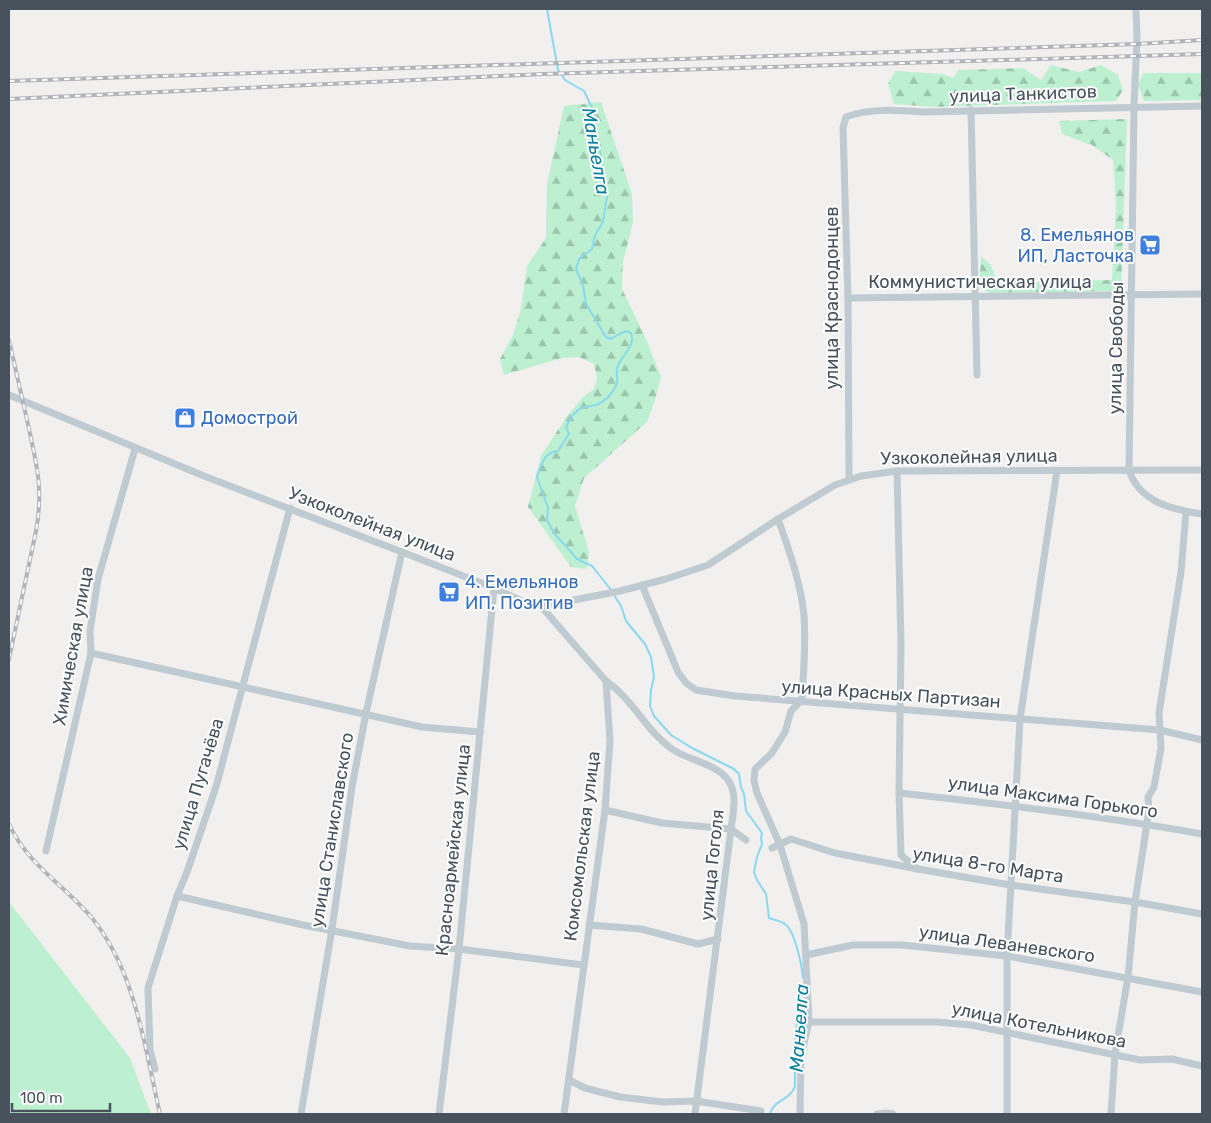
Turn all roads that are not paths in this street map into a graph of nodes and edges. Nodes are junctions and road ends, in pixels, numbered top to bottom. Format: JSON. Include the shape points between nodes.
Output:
{"nodes":[{"id":1,"x":1136,"y":9,"type":"edge"},
{"id":2,"x":1134,"y":106,"type":"junction"},
{"id":3,"x":1202,"y":106,"type":"edge"},
{"id":4,"x":971,"y":110,"type":"junction"},
{"id":5,"x":846,"y":117,"type":"joint"},
{"id":6,"x":1202,"y":294,"type":"edge"},
{"id":7,"x":1132,"y":295,"type":"junction"},
{"id":8,"x":975,"y":297,"type":"junction"},
{"id":9,"x":848,"y":298,"type":"junction"},
{"id":10,"x":976,"y":375,"type":"dead end"},
{"id":11,"x":9,"y":395,"type":"edge"},
{"id":12,"x":135,"y":449,"type":"junction"},
{"id":13,"x":1130,"y":470,"type":"junction"},
{"id":14,"x":1202,"y":470,"type":"edge"},
{"id":15,"x":1057,"y":471,"type":"junction"},
{"id":16,"x":897,"y":472,"type":"junction"},
{"id":17,"x":849,"y":479,"type":"junction"},
{"id":18,"x":290,"y":508,"type":"junction"},
{"id":19,"x":1186,"y":512,"type":"junction"},
{"id":20,"x":1202,"y":514,"type":"edge"},
{"id":21,"x":778,"y":519,"type":"junction"},
{"id":22,"x":402,"y":552,"type":"junction"},
{"id":23,"x":642,"y":585,"type":"junction"},
{"id":24,"x":494,"y":588,"type":"junction"},
{"id":25,"x":540,"y":605,"type":"junction"},
{"id":26,"x":91,"y":653,"type":"junction"},
{"id":27,"x":606,"y":681,"type":"junction"},
{"id":28,"x":242,"y":687,"type":"junction"},
{"id":29,"x":800,"y":702,"type":"junction"},
{"id":30,"x":900,"y":708,"type":"junction"},
{"id":31,"x":366,"y":713,"type":"junction"},
{"id":32,"x":1020,"y":719,"type":"junction"},
{"id":33,"x":1160,"y":730,"type":"junction"},
{"id":34,"x":480,"y":732,"type":"junction"},
{"id":35,"x":1202,"y":740,"type":"edge"},
{"id":36,"x":899,"y":793,"type":"junction"},
{"id":37,"x":1016,"y":805,"type":"junction"},
{"id":38,"x":605,"y":810,"type":"junction"},
{"id":39,"x":1146,"y":824,"type":"junction"},
{"id":40,"x":731,"y":829,"type":"junction"},
{"id":41,"x":1202,"y":834,"type":"edge"},
{"id":42,"x":746,"y":840,"type":"dead end"},
{"id":43,"x":780,"y":845,"type":"junction"},
{"id":44,"x":772,"y":848,"type":"dead end"},
{"id":45,"x":46,"y":851,"type":"dead end"},
{"id":46,"x":918,"y":869,"type":"junction"},
{"id":47,"x":1010,"y":885,"type":"junction"},
{"id":48,"x":177,"y":896,"type":"junction"},
{"id":49,"x":1135,"y":902,"type":"junction"},
{"id":50,"x":1202,"y":914,"type":"edge"},
{"id":51,"x":589,"y":925,"type":"junction"},
{"id":52,"x":332,"y":929,"type":"junction"},
{"id":53,"x":718,"y":939,"type":"junction"},
{"id":54,"x":459,"y":950,"type":"junction"},
{"id":55,"x":806,"y":955,"type":"junction"},
{"id":56,"x":1007,"y":956,"type":"junction"},
{"id":57,"x":583,"y":965,"type":"junction"},
{"id":58,"x":1128,"y":977,"type":"junction"},
{"id":59,"x":1202,"y":992,"type":"edge"},
{"id":60,"x":809,"y":1022,"type":"junction"},
{"id":61,"x":1007,"y":1033,"type":"junction"},
{"id":62,"x":1115,"y":1054,"type":"junction"},
{"id":63,"x":1202,"y":1066,"type":"edge"},
{"id":64,"x":155,"y":1069,"type":"dead end"},
{"id":65,"x":569,"y":1080,"type":"junction"},
{"id":66,"x":696,"y":1102,"type":"junction"},
{"id":67,"x":761,"y":1111,"type":"dead end"},
{"id":68,"x":301,"y":1114,"type":"edge"},
{"id":69,"x":439,"y":1114,"type":"edge"},
{"id":70,"x":564,"y":1114,"type":"edge"},
{"id":71,"x":695,"y":1114,"type":"edge"},
{"id":72,"x":800,"y":1114,"type":"edge"},
{"id":73,"x":877,"y":1114,"type":"edge"},
{"id":74,"x":893,"y":1114,"type":"edge"},
{"id":75,"x":1007,"y":1114,"type":"edge"},
{"id":76,"x":1111,"y":1114,"type":"edge"}],
"edges":[{"from":1,"to":2,"type":"street","name":"улица Свободы"},
{"from":2,"to":3,"type":"street","name":"улица Танкистов"},
{"from":2,"to":4,"type":"street","name":"улица Танкистов"},
{"from":2,"to":7,"type":"street","name":"улица Свободы"},
{"from":4,"to":5,"type":"street","name":"улица Танкистов","via":[[892,111]]},
{"from":4,"to":8,"type":"street"},
{"from":5,"to":9,"type":"street","name":"улица Краснодонцев","via":[[843,128]]},
{"from":6,"to":7,"type":"street","name":"Коммунистическая улица"},
{"from":7,"to":8,"type":"street","name":"Коммунистическая улица"},
{"from":7,"to":13,"type":"street","name":"улица Свободы"},
{"from":8,"to":9,"type":"street","name":"Коммунистическая улица"},
{"from":8,"to":10,"type":"street"},
{"from":9,"to":17,"type":"street","name":"улица Краснодонцев"},
{"from":11,"to":12,"type":"street","name":"Узкоколейная улица"},
{"from":12,"to":18,"type":"street","name":"Узкоколейная улица"},
{"from":12,"to":26,"type":"street","name":"Химическая улица","via":[[98,579],[90,631]]},
{"from":13,"to":14,"type":"street","name":"Узкоколейная улица"},
{"from":13,"to":15,"type":"street","name":"Узкоколейная улица"},
{"from":13,"to":19,"type":"street","via":[[1138,487],[1150,498]]},
{"from":15,"to":16,"type":"street","name":"Узкоколейная улица"},
{"from":15,"to":32,"type":"street"},
{"from":16,"to":17,"type":"street","name":"Узкоколейная улица"},
{"from":16,"to":30,"type":"street"},
{"from":17,"to":21,"type":"street","name":"Узкоколейная улица"},
{"from":18,"to":22,"type":"street","name":"Узкоколейная улица"},
{"from":18,"to":28,"type":"street","name":"улица Пугачёва"},
{"from":19,"to":20,"type":"street"},
{"from":19,"to":33,"type":"street","via":[[1181,572],[1159,713]]},
{"from":21,"to":23,"type":"street","name":"Узкоколейная улица","via":[[708,566]]},
{"from":21,"to":29,"type":"street","via":[[793,562],[804,614],[806,651]]},
{"from":22,"to":24,"type":"street","name":"Узкоколейная улица"},
{"from":22,"to":31,"type":"street","name":"улица Станиславского"},
{"from":23,"to":25,"type":"street","name":"Узкоколейная улица"},
{"from":23,"to":29,"type":"street","name":"улица Красных Партизан","via":[[678,672],[686,683],[706,692]]},
{"from":24,"to":25,"type":"street","name":"Узкоколейная улица"},
{"from":24,"to":34,"type":"street","name":"Красноармейская улица"},
{"from":25,"to":27,"type":"street"},
{"from":26,"to":28,"type":"street"},
{"from":26,"to":45,"type":"street","name":"Химическая улица"},
{"from":27,"to":38,"type":"street","name":"Комсомольская улица","via":[[610,740]]},
{"from":27,"to":40,"type":"street","name":"улица Гоголя","via":[[619,690],[651,731],[673,750],[708,765],[728,779],[734,803]]},
{"from":28,"to":31,"type":"street"},
{"from":28,"to":48,"type":"street","name":"улица Пугачёва","via":[[216,787]]},
{"from":29,"to":30,"type":"street","name":"улица Красных Партизан"},
{"from":29,"to":43,"type":"street","via":[[791,711],[785,732],[772,753],[755,769],[757,793]]},
{"from":30,"to":32,"type":"street","name":"улица Красных Партизан"},
{"from":30,"to":36,"type":"street"},
{"from":31,"to":34,"type":"street","via":[[422,726]]},
{"from":31,"to":52,"type":"street","name":"улица Станиславского"},
{"from":32,"to":33,"type":"street","name":"улица Красных Партизан"},
{"from":32,"to":37,"type":"street"},
{"from":33,"to":35,"type":"street","name":"улица Красных Партизан"},
{"from":33,"to":39,"type":"street","via":[[1161,748],[1154,787],[1148,798]]},
{"from":34,"to":54,"type":"street","name":"Красноармейская улица"},
{"from":36,"to":37,"type":"street","name":"улица Максима Горького"},
{"from":36,"to":46,"type":"street","via":[[901,855]]},
{"from":37,"to":39,"type":"street","name":"улица Максима Горького"},
{"from":37,"to":47,"type":"street"},
{"from":38,"to":40,"type":"street","via":[[662,823]]},
{"from":38,"to":51,"type":"street","name":"Комсомольская улица"},
{"from":39,"to":41,"type":"street","name":"улица Максима Горького"},
{"from":39,"to":49,"type":"street"},
{"from":40,"to":42,"type":"street"},
{"from":40,"to":53,"type":"street","name":"улица Гоголя"},
{"from":43,"to":44,"type":"street","name":"улица 8-го Марта"},
{"from":43,"to":46,"type":"street","name":"улица 8-го Марта","via":[[791,839],[835,853]]},
{"from":43,"to":55,"type":"street","via":[[804,924]]},
{"from":46,"to":47,"type":"street","name":"улица 8-го Марта"},
{"from":47,"to":49,"type":"street","name":"улица 8-го Марта"},
{"from":47,"to":56,"type":"street"},
{"from":48,"to":52,"type":"street"},
{"from":48,"to":64,"type":"street","name":"улица Пугачёва","via":[[148,988],[150,1050]]},
{"from":49,"to":50,"type":"street","name":"улица 8-го Марта"},
{"from":49,"to":58,"type":"street"},
{"from":51,"to":53,"type":"street","via":[[641,930],[698,944]]},
{"from":51,"to":57,"type":"street","name":"Комсомольская улица"},
{"from":52,"to":54,"type":"street","via":[[410,946]]},
{"from":52,"to":68,"type":"street","name":"улица Станиславского"},
{"from":53,"to":66,"type":"street","name":"улица Гоголя"},
{"from":54,"to":57,"type":"street"},
{"from":54,"to":69,"type":"street","name":"Красноармейская улица"},
{"from":55,"to":56,"type":"street","name":"улица Леваневского","via":[[853,945],[902,945]]},
{"from":55,"to":60,"type":"street"},
{"from":56,"to":58,"type":"street","name":"улица Леваневского"},
{"from":56,"to":61,"type":"street"},
{"from":57,"to":65,"type":"street","name":"Комсомольская улица"},
{"from":58,"to":59,"type":"street","name":"улица Леваневского"},
{"from":58,"to":62,"type":"street"},
{"from":60,"to":61,"type":"street","name":"улица Котельникова","via":[[937,1022]]},
{"from":60,"to":72,"type":"street","via":[[801,1056]]},
{"from":61,"to":62,"type":"street","name":"улица Котельникова"},
{"from":61,"to":75,"type":"street"},
{"from":62,"to":63,"type":"street","name":"улица Котельникова","via":[[1140,1060],[1172,1059]]},
{"from":62,"to":76,"type":"street"},
{"from":65,"to":66,"type":"street","via":[[585,1088],[620,1097]]},
{"from":65,"to":70,"type":"street","name":"Комсомольская улица"},
{"from":66,"to":67,"type":"street"},
{"from":66,"to":71,"type":"street","name":"улица Гоголя"},
{"from":73,"to":74,"type":"street"}]}
